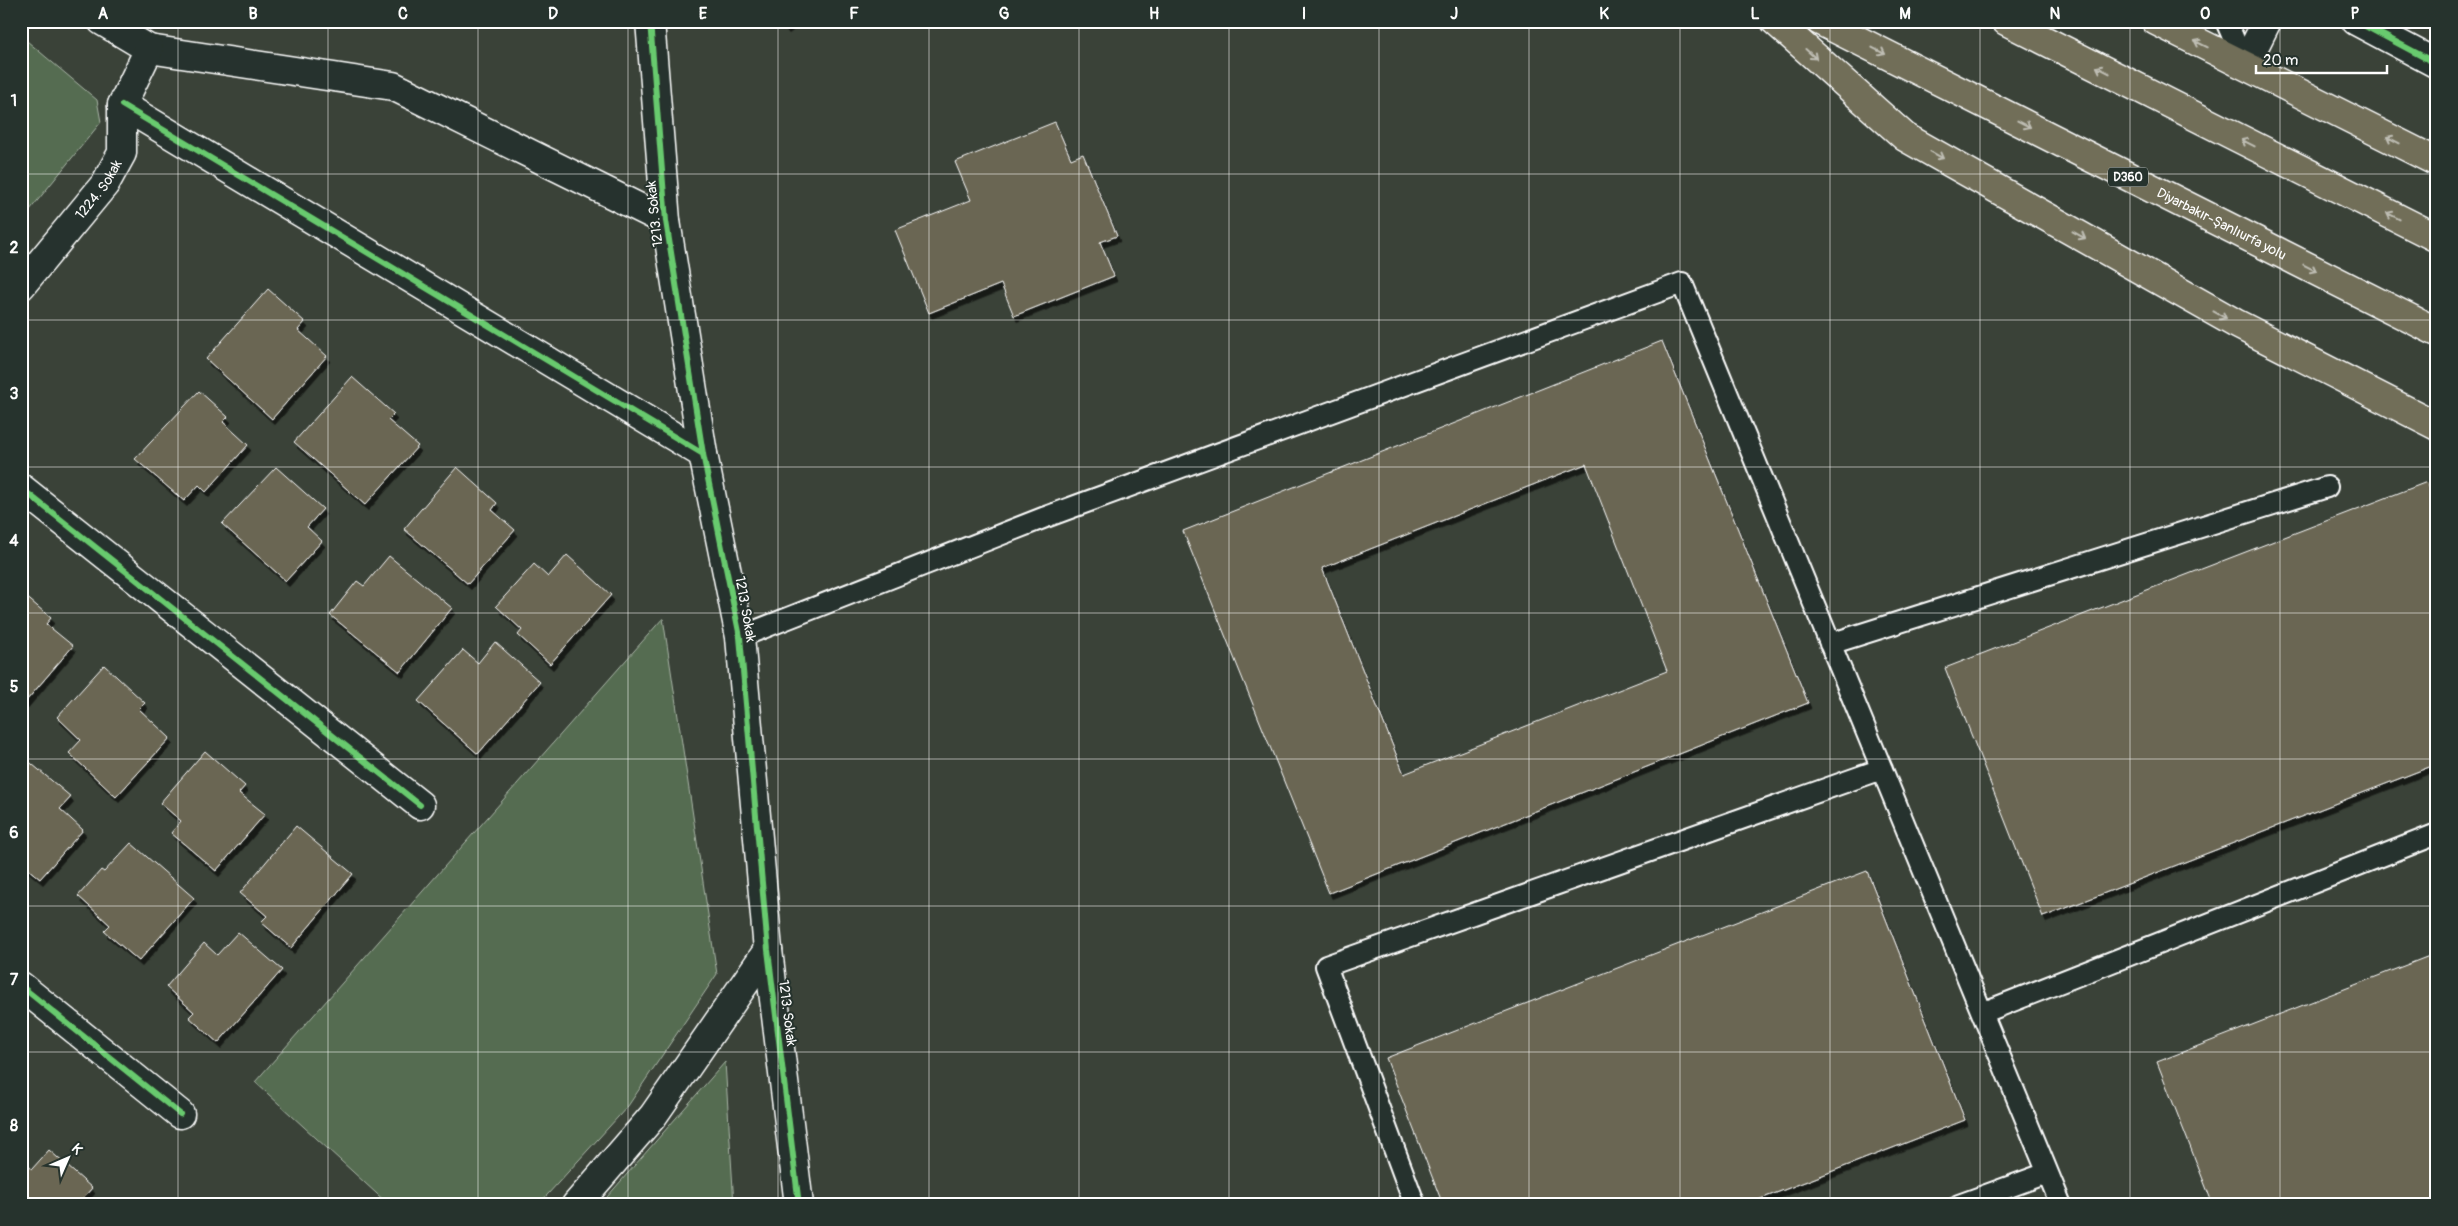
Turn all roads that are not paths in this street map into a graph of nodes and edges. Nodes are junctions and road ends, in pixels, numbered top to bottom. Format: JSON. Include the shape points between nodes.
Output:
{"nodes":[{"id":1,"x":102,"y":21,"type":"edge"},
{"id":2,"x":650,"y":21,"type":"edge"},
{"id":3,"x":1775,"y":21,"type":"edge"},
{"id":4,"x":1820,"y":21,"type":"edge"},
{"id":5,"x":2006,"y":21,"type":"edge"},
{"id":6,"x":2156,"y":21,"type":"edge"},
{"id":7,"x":2226,"y":21,"type":"edge"},
{"id":8,"x":2267,"y":21,"type":"edge"},
{"id":9,"x":2356,"y":21,"type":"edge"},
{"id":10,"x":149,"y":49,"type":"junction"},
{"id":11,"x":2437,"y":64,"type":"edge"},
{"id":12,"x":2245,"y":65,"type":"junction"},
{"id":13,"x":122,"y":105,"type":"junction"},
{"id":14,"x":2437,"y":162,"type":"edge"},
{"id":15,"x":666,"y":221,"type":"junction"},
{"id":16,"x":2437,"y":238,"type":"edge"},
{"id":17,"x":21,"y":286,"type":"edge"},
{"id":18,"x":2437,"y":332,"type":"edge"},
{"id":19,"x":2437,"y":426,"type":"edge"},
{"id":20,"x":703,"y":454,"type":"junction"},
{"id":21,"x":2327,"y":487,"type":"dead end"},
{"id":22,"x":21,"y":488,"type":"edge"},
{"id":23,"x":740,"y":636,"type":"junction"},
{"id":24,"x":1830,"y":644,"type":"junction"},
{"id":25,"x":1882,"y":770,"type":"junction"},
{"id":26,"x":420,"y":805,"type":"dead end"},
{"id":27,"x":2437,"y":834,"type":"edge"},
{"id":28,"x":768,"y":950,"type":"junction"},
{"id":29,"x":21,"y":986,"type":"edge"},
{"id":30,"x":1982,"y":1013,"type":"junction"},
{"id":31,"x":180,"y":1114,"type":"dead end"},
{"id":32,"x":2047,"y":1173,"type":"junction"},
{"id":33,"x":576,"y":1205,"type":"edge"},
{"id":34,"x":799,"y":1205,"type":"edge"},
{"id":35,"x":1415,"y":1205,"type":"edge"},
{"id":36,"x":1959,"y":1205,"type":"edge"},
{"id":37,"x":2061,"y":1205,"type":"edge"}],
"edges":[{"from":1,"to":10,"type":"street"},
{"from":2,"to":15,"type":"street","name":"1213. Sokak"},
{"from":3,"to":19,"type":"highway","one_way":true,"via":[[1905,136],[2235,323]]},
{"from":4,"to":18,"type":"highway","name":"Diyarbakır-Şanlıurfa yolu","number":"D360","one_way":true},
{"from":16,"to":5,"type":"highway","one_way":true},
{"from":12,"to":6,"type":"highway","one_way":true},
{"from":7,"to":12,"type":"lane"},
{"from":8,"to":12,"type":"street"},
{"from":9,"to":11,"type":"street"},
{"from":10,"to":13,"type":"street","name":"1224. Sokak"},
{"from":10,"to":15,"type":"street","via":[[393,86]]},
{"from":14,"to":12,"type":"highway","one_way":true},
{"from":13,"to":17,"type":"street","name":"1224. Sokak","via":[[122,153],[105,184]]},
{"from":13,"to":20,"type":"street"},
{"from":15,"to":20,"type":"street","name":"1213. Sokak"},
{"from":20,"to":23,"type":"street","name":"1213. Sokak"},
{"from":21,"to":24,"type":"lane"},
{"from":22,"to":26,"type":"street"},
{"from":23,"to":24,"type":"lane","via":[[1043,518],[1682,283]]},
{"from":23,"to":28,"type":"street","name":"1213. Sokak"},
{"from":24,"to":25,"type":"lane"},
{"from":25,"to":30,"type":"lane"},
{"from":25,"to":35,"type":"lane","via":[[1326,966]]},
{"from":27,"to":30,"type":"lane"},
{"from":28,"to":33,"type":"street","via":[[653,1116]]},
{"from":28,"to":34,"type":"street","name":"1213. Sokak"},
{"from":29,"to":31,"type":"street"},
{"from":30,"to":32,"type":"lane"},
{"from":32,"to":36,"type":"lane"},
{"from":32,"to":37,"type":"lane"}]}
